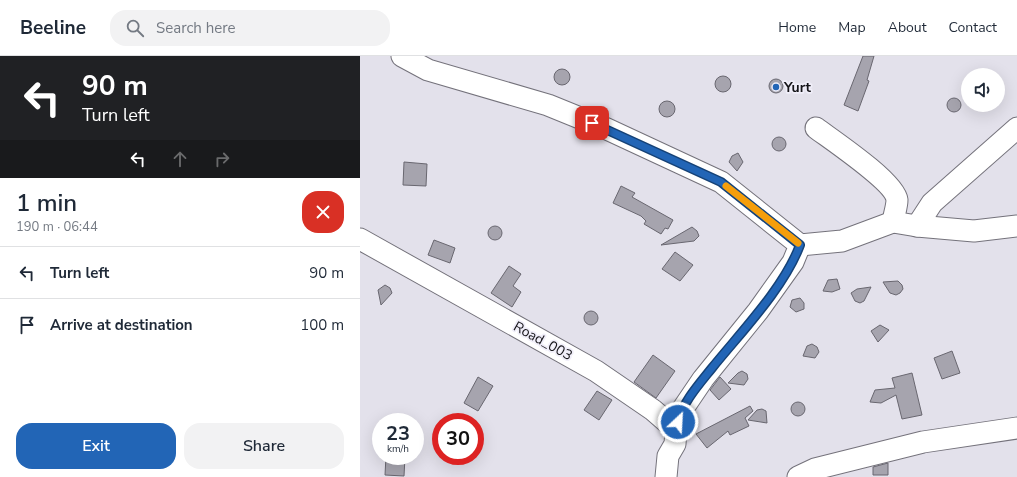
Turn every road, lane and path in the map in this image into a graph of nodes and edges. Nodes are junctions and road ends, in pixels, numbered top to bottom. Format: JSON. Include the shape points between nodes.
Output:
{"nodes":[{"id":1,"x":402,"y":56,"type":"edge"},
{"id":2,"x":816,"y":128,"type":"dead end"},
{"id":3,"x":1017,"y":128,"type":"edge"},
{"id":4,"x":893,"y":222,"type":"junction"},
{"id":5,"x":917,"y":226,"type":"junction"},
{"id":6,"x":1017,"y":226,"type":"edge"},
{"id":7,"x":360,"y":239,"type":"edge"},
{"id":8,"x":800,"y":245,"type":"junction"},
{"id":9,"x":1017,"y":428,"type":"edge"},
{"id":10,"x":676,"y":430,"type":"junction"},
{"id":11,"x":666,"y":477,"type":"edge"},
{"id":12,"x":798,"y":477,"type":"edge"}],
"edges":[{"from":1,"to":8,"type":"street","via":[[428,70],[548,105],[607,129],[721,182]]},
{"from":2,"to":4,"type":"street","via":[[890,187],[897,199]]},
{"from":3,"to":5,"type":"street","via":[[932,203]]},
{"from":4,"to":5,"type":"street"},
{"from":4,"to":8,"type":"street","via":[[842,241]]},
{"from":5,"to":6,"type":"street","via":[[974,231]]},
{"from":7,"to":10,"type":"street","name":"Road_003","via":[[596,371],[653,410]]},
{"from":8,"to":10,"type":"street","via":[[793,262],[758,311],[703,379],[680,413]]},
{"from":9,"to":12,"type":"street","via":[[923,442],[816,469]]},
{"from":10,"to":11,"type":"street","via":[[675,444],[668,456]]}]}
